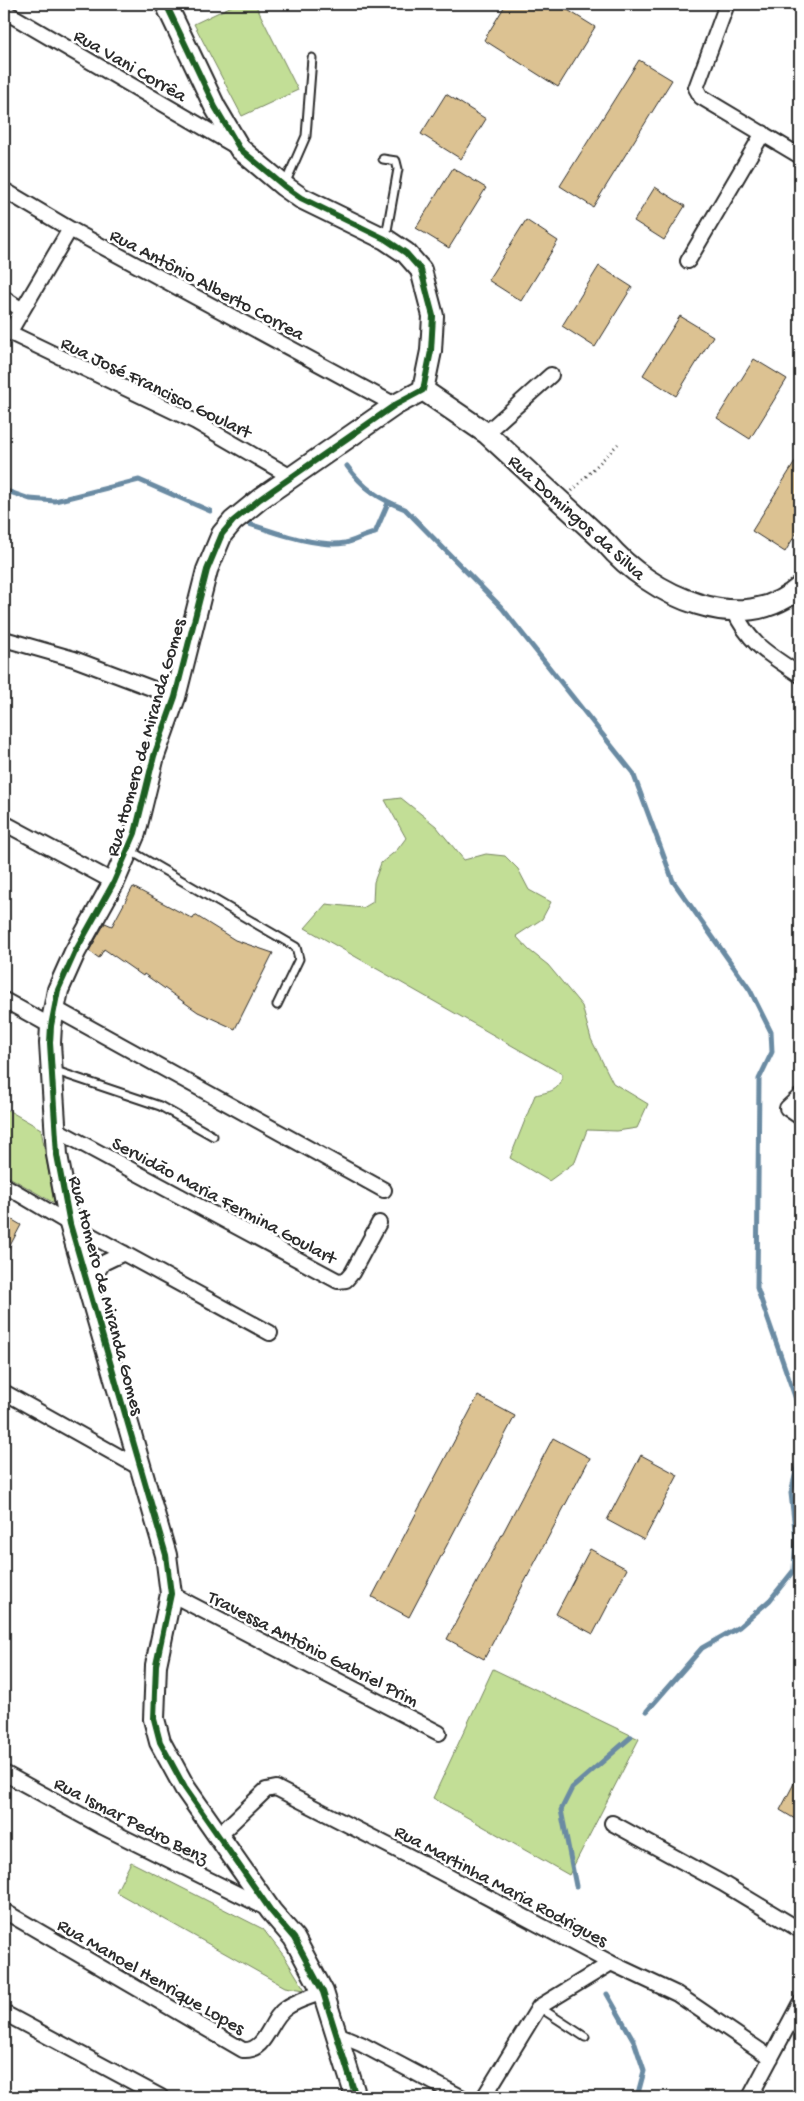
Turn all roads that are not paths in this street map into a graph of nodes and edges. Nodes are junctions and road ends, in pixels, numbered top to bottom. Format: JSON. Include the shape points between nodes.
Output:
{"nodes":[{"id":1,"x":166,"y":4,"type":"edge"},
{"id":2,"x":727,"y":4,"type":"edge"},
{"id":3,"x":4,"y":11,"type":"edge"},
{"id":4,"x":312,"y":58,"type":"dead end"},
{"id":5,"x":763,"y":133,"type":"junction"},
{"id":6,"x":240,"y":149,"type":"junction"},
{"id":7,"x":800,"y":156,"type":"edge"},
{"id":8,"x":383,"y":159,"type":"dead end"},
{"id":9,"x":284,"y":186,"type":"junction"},
{"id":10,"x":4,"y":190,"type":"edge"},
{"id":11,"x":70,"y":229,"type":"junction"},
{"id":12,"x":385,"y":239,"type":"junction"},
{"id":13,"x":688,"y":261,"type":"dead end"},
{"id":14,"x":4,"y":298,"type":"edge"},
{"id":15,"x":22,"y":310,"type":"junction"},
{"id":16,"x":6,"y":332,"type":"edge"},
{"id":17,"x":551,"y":375,"type":"dead end"},
{"id":18,"x":423,"y":390,"type":"junction"},
{"id":19,"x":395,"y":406,"type":"junction"},
{"id":20,"x":486,"y":434,"type":"junction"},
{"id":21,"x":293,"y":478,"type":"junction"},
{"id":22,"x":800,"y":588,"type":"edge"},
{"id":23,"x":734,"y":611,"type":"junction"},
{"id":24,"x":4,"y":638,"type":"edge"},
{"id":25,"x":800,"y":675,"type":"edge"},
{"id":26,"x":175,"y":697,"type":"junction"},
{"id":27,"x":4,"y":823,"type":"edge"},
{"id":28,"x":128,"y":850,"type":"junction"},
{"id":29,"x":114,"y":882,"type":"junction"},
{"id":30,"x":4,"y":1000,"type":"edge"},
{"id":31,"x":277,"y":1005,"type":"dead end"},
{"id":32,"x":52,"y":1017,"type":"junction"},
{"id":33,"x":51,"y":1070,"type":"junction"},
{"id":34,"x":800,"y":1096,"type":"edge"},
{"id":35,"x":800,"y":1117,"type":"edge"},
{"id":36,"x":55,"y":1129,"type":"junction"},
{"id":37,"x":213,"y":1136,"type":"dead end"},
{"id":38,"x":4,"y":1184,"type":"edge"},
{"id":39,"x":384,"y":1190,"type":"dead end"},
{"id":40,"x":379,"y":1223,"type":"dead end"},
{"id":41,"x":70,"y":1224,"type":"junction"},
{"id":42,"x":124,"y":1253,"type":"junction"},
{"id":43,"x":87,"y":1288,"type":"junction"},
{"id":44,"x":270,"y":1332,"type":"dead end"},
{"id":45,"x":4,"y":1392,"type":"edge"},
{"id":46,"x":140,"y":1468,"type":"junction"},
{"id":47,"x":171,"y":1594,"type":"junction"},
{"id":48,"x":439,"y":1733,"type":"dead end"},
{"id":49,"x":4,"y":1773,"type":"edge"},
{"id":50,"x":612,"y":1823,"type":"dead end"},
{"id":51,"x":219,"y":1835,"type":"junction"},
{"id":52,"x":4,"y":1911,"type":"edge"},
{"id":53,"x":271,"y":1911,"type":"junction"},
{"id":54,"x":800,"y":1930,"type":"edge"},
{"id":55,"x":611,"y":1963,"type":"junction"},
{"id":56,"x":323,"y":1992,"type":"junction"},
{"id":57,"x":800,"y":2003,"type":"edge"},
{"id":58,"x":539,"y":2007,"type":"junction"},
{"id":59,"x":4,"y":2013,"type":"edge"},
{"id":60,"x":337,"y":2034,"type":"junction"},
{"id":61,"x":585,"y":2037,"type":"dead end"},
{"id":62,"x":771,"y":2058,"type":"junction"},
{"id":63,"x":161,"y":2097,"type":"edge"},
{"id":64,"x":356,"y":2097,"type":"edge"},
{"id":65,"x":461,"y":2097,"type":"edge"},
{"id":66,"x":484,"y":2097,"type":"edge"},
{"id":67,"x":750,"y":2097,"type":"edge"}],
"edges":[{"from":1,"to":6,"type":"street","via":[[215,108]]},
{"from":2,"to":5,"type":"street","via":[[696,88],[701,97]]},
{"from":3,"to":6,"type":"street","name":"Rua Vani Corrêa"},
{"from":4,"to":9,"type":"lane","via":[[306,136]]},
{"from":5,"to":7,"type":"street"},
{"from":5,"to":13,"type":"street"},
{"from":6,"to":9,"type":"street"},
{"from":8,"to":12,"type":"lane","via":[[396,161],[398,169]]},
{"from":9,"to":12,"type":"street","via":[[301,198]]},
{"from":10,"to":11,"type":"street","name":"Rua Antônio Alberto Correa"},
{"from":11,"to":15,"type":"street"},
{"from":11,"to":19,"type":"street","name":"Rua Antônio Alberto Correa"},
{"from":12,"to":18,"type":"street","via":[[406,253],[420,270],[430,300],[433,336]]},
{"from":14,"to":15,"type":"street"},
{"from":15,"to":16,"type":"street"},
{"from":16,"to":21,"type":"street","name":"Rua José Francisco Goulart","via":[[196,422]]},
{"from":17,"to":20,"type":"street"},
{"from":18,"to":19,"type":"street","name":"Rua Homero de Miranda Gomes"},
{"from":18,"to":20,"type":"street","name":"Rua Domingos da Silva"},
{"from":19,"to":21,"type":"street","name":"Rua Homero de Miranda Gomes"},
{"from":20,"to":23,"type":"street","name":"Rua Domingos da Silva","via":[[619,558],[654,583],[691,601]]},
{"from":21,"to":26,"type":"street","name":"Rua Homero de Miranda Gomes","via":[[247,509],[222,534],[207,570]]},
{"from":22,"to":23,"type":"street","name":"Rua Domingos da Silva","via":[[778,604]]},
{"from":23,"to":25,"type":"street","via":[[757,646]]},
{"from":24,"to":26,"type":"street","via":[[74,659]]},
{"from":26,"to":28,"type":"street","name":"Rua Homero de Miranda Gomes","via":[[154,756]]},
{"from":27,"to":29,"type":"street"},
{"from":28,"to":29,"type":"street","name":"Rua Homero de Miranda Gomes"},
{"from":28,"to":31,"type":"lane","via":[[296,947],[299,958]]},
{"from":29,"to":32,"type":"street","name":"Rua Homero de Miranda Gomes","via":[[75,952],[58,990]]},
{"from":30,"to":32,"type":"street"},
{"from":32,"to":33,"type":"street","name":"Rua Homero de Miranda Gomes"},
{"from":32,"to":39,"type":"street"},
{"from":33,"to":36,"type":"street","name":"Rua Homero de Miranda Gomes"},
{"from":33,"to":37,"type":"lane","via":[[160,1106]]},
{"from":34,"to":35,"type":"street","via":[[787,1108]]},
{"from":36,"to":40,"type":"street","name":"Servidão Maria Fermina Goulart","via":[[338,1281],[346,1280],[352,1273]]},
{"from":36,"to":41,"type":"street","name":"Rua Homero de Miranda Gomes","via":[[61,1186]]},
{"from":38,"to":41,"type":"street"},
{"from":41,"to":42,"type":"street"},
{"from":41,"to":43,"type":"street","name":"Rua Homero de Miranda Gomes"},
{"from":42,"to":43,"type":"street","via":[[102,1263]]},
{"from":42,"to":44,"type":"street"},
{"from":43,"to":46,"type":"street","name":"Rua Homero de Miranda Gomes"},
{"from":45,"to":46,"type":"street"},
{"from":46,"to":47,"type":"street","name":"Rua Homero de Miranda Gomes","via":[[166,1555]]},
{"from":47,"to":48,"type":"street","name":"Travessa Antônio Gabriel Prim"},
{"from":47,"to":51,"type":"street","name":"Rua Homero de Miranda Gomes","via":[[156,1665],[154,1719],[160,1742],[185,1788]]},
{"from":49,"to":53,"type":"street","name":"Rua Ismar Pedro Benz","via":[[103,1827]]},
{"from":50,"to":54,"type":"street"},
{"from":51,"to":53,"type":"street","name":"Rua Homero de Miranda Gomes"},
{"from":51,"to":55,"type":"street","name":"Rua Martinha Maria Rodrigues","via":[[266,1790],[276,1788]]},
{"from":52,"to":56,"type":"street","name":"Rua Manoel Henrique Lopes","via":[[243,2050],[258,2048],[278,2014],[286,2008]]},
{"from":53,"to":56,"type":"street","name":"Rua Homero de Miranda Gomes","via":[[294,1938]]},
{"from":55,"to":58,"type":"street"},
{"from":55,"to":62,"type":"street","name":"Rua Martinha Maria Rodrigues","via":[[677,1994]]},
{"from":56,"to":60,"type":"street","name":"Rua Homero de Miranda Gomes"},
{"from":57,"to":62,"type":"street"},
{"from":58,"to":61,"type":"lane"},
{"from":58,"to":66,"type":"street"},
{"from":59,"to":63,"type":"street"},
{"from":60,"to":64,"type":"street","name":"Rua Homero de Miranda Gomes"},
{"from":60,"to":65,"type":"street"},
{"from":62,"to":67,"type":"street"}]}
